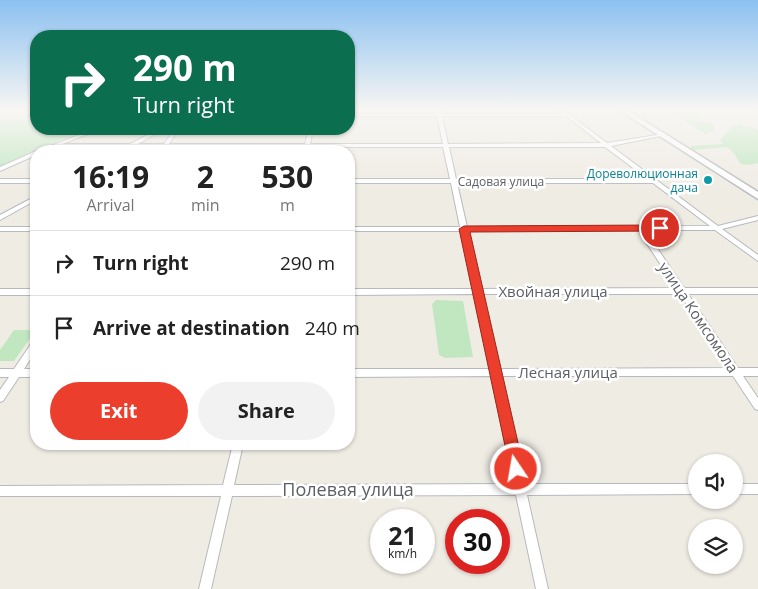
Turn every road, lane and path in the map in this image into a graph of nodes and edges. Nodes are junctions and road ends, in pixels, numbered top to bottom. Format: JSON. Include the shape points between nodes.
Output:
{"nodes":[{"id":1,"x":77,"y":137,"type":"edge"},
{"id":2,"x":147,"y":137,"type":"edge"},
{"id":3,"x":171,"y":137,"type":"edge"},
{"id":4,"x":444,"y":137,"type":"edge"},
{"id":5,"x":596,"y":137,"type":"edge"},
{"id":6,"x":646,"y":137,"type":"edge"},
{"id":7,"x":665,"y":137,"type":"edge"},
{"id":8,"x":605,"y":144,"type":"junction"},
{"id":9,"x":57,"y":145,"type":"edge"},
{"id":10,"x":134,"y":145,"type":"edge"},
{"id":11,"x":166,"y":145,"type":"edge"},
{"id":12,"x":446,"y":145,"type":"junction"},
{"id":13,"x":355,"y":147,"type":"edge"},
{"id":14,"x":30,"y":156,"type":"edge"},
{"id":15,"x":0,"y":169,"type":"edge"},
{"id":16,"x":0,"y":181,"type":"edge"},
{"id":17,"x":30,"y":181,"type":"edge"},
{"id":18,"x":355,"y":181,"type":"edge"},
{"id":19,"x":454,"y":181,"type":"junction"},
{"id":20,"x":654,"y":181,"type":"junction"},
{"id":21,"x":758,"y":196,"type":"edge"},
{"id":22,"x":30,"y":201,"type":"edge"},
{"id":23,"x":0,"y":218,"type":"edge"},
{"id":24,"x":758,"y":218,"type":"edge"},
{"id":25,"x":640,"y":228,"type":"junction"},
{"id":26,"x":718,"y":228,"type":"junction"},
{"id":27,"x":30,"y":229,"type":"edge"},
{"id":28,"x":355,"y":229,"type":"edge"},
{"id":29,"x":464,"y":229,"type":"junction"},
{"id":30,"x":0,"y":230,"type":"edge"},
{"id":31,"x":758,"y":258,"type":"edge"},
{"id":32,"x":478,"y":291,"type":"junction"},
{"id":33,"x":682,"y":291,"type":"junction"},
{"id":34,"x":758,"y":291,"type":"edge"},
{"id":35,"x":0,"y":292,"type":"edge"},
{"id":36,"x":30,"y":292,"type":"edge"},
{"id":37,"x":355,"y":292,"type":"edge"},
{"id":38,"x":30,"y":352,"type":"edge"},
{"id":39,"x":736,"y":372,"type":"junction"},
{"id":40,"x":758,"y":372,"type":"edge"},
{"id":41,"x":0,"y":373,"type":"edge"},
{"id":42,"x":16,"y":373,"type":"junction"},
{"id":43,"x":30,"y":373,"type":"edge"},
{"id":44,"x":355,"y":373,"type":"edge"},
{"id":45,"x":495,"y":373,"type":"junction"},
{"id":46,"x":0,"y":398,"type":"edge"},
{"id":47,"x":758,"y":406,"type":"edge"},
{"id":48,"x":237,"y":450,"type":"edge"},
{"id":49,"x":520,"y":488,"type":"junction"},
{"id":50,"x":688,"y":489,"type":"edge"},
{"id":51,"x":743,"y":489,"type":"edge"},
{"id":52,"x":758,"y":489,"type":"edge"},
{"id":53,"x":228,"y":490,"type":"junction"},
{"id":54,"x":0,"y":491,"type":"edge"},
{"id":55,"x":205,"y":589,"type":"edge"},
{"id":56,"x":542,"y":589,"type":"edge"}],
"edges":[{"from":1,"to":9,"type":"street"},
{"from":2,"to":10,"type":"street"},
{"from":3,"to":11,"type":"street"},
{"from":4,"to":12,"type":"street"},
{"from":5,"to":8,"type":"street"},
{"from":6,"to":8,"type":"street"},
{"from":7,"to":21,"type":"main road"},
{"from":8,"to":12,"type":"street"},
{"from":8,"to":20,"type":"street"},
{"from":12,"to":13,"type":"street"},
{"from":12,"to":19,"type":"street"},
{"from":14,"to":15,"type":"street"},
{"from":16,"to":17,"type":"street"},
{"from":18,"to":19,"type":"street","name":"Садовая улица"},
{"from":19,"to":20,"type":"street","name":"Садовая улица"},
{"from":19,"to":29,"type":"street"},
{"from":20,"to":26,"type":"street"},
{"from":22,"to":23,"type":"street"},
{"from":24,"to":26,"type":"street"},
{"from":25,"to":26,"type":"street"},
{"from":25,"to":29,"type":"street"},
{"from":25,"to":33,"type":"street","name":"улица Комсомола"},
{"from":26,"to":31,"type":"street"},
{"from":27,"to":30,"type":"street"},
{"from":28,"to":29,"type":"street"},
{"from":29,"to":32,"type":"street"},
{"from":32,"to":33,"type":"street","name":"Хвойная улица"},
{"from":32,"to":37,"type":"street","name":"Хвойная улица"},
{"from":32,"to":45,"type":"street"},
{"from":33,"to":34,"type":"street","name":"Хвойная улица"},
{"from":33,"to":39,"type":"street","name":"улица Комсомола"},
{"from":35,"to":36,"type":"street"},
{"from":38,"to":42,"type":"street"},
{"from":39,"to":40,"type":"street","name":"Лесная улица"},
{"from":39,"to":45,"type":"street","name":"Лесная улица"},
{"from":39,"to":47,"type":"street","name":"улица Комсомола"},
{"from":41,"to":42,"type":"street"},
{"from":42,"to":43,"type":"street"},
{"from":42,"to":46,"type":"street"},
{"from":44,"to":45,"type":"street","name":"Лесная улица"},
{"from":45,"to":49,"type":"street"},
{"from":48,"to":53,"type":"street"},
{"from":49,"to":50,"type":"street","name":"Полевая улица"},
{"from":49,"to":53,"type":"street","name":"Полевая улица"},
{"from":49,"to":56,"type":"street"},
{"from":51,"to":52,"type":"street"},
{"from":53,"to":54,"type":"street","name":"Полевая улица"},
{"from":53,"to":55,"type":"street"}]}
